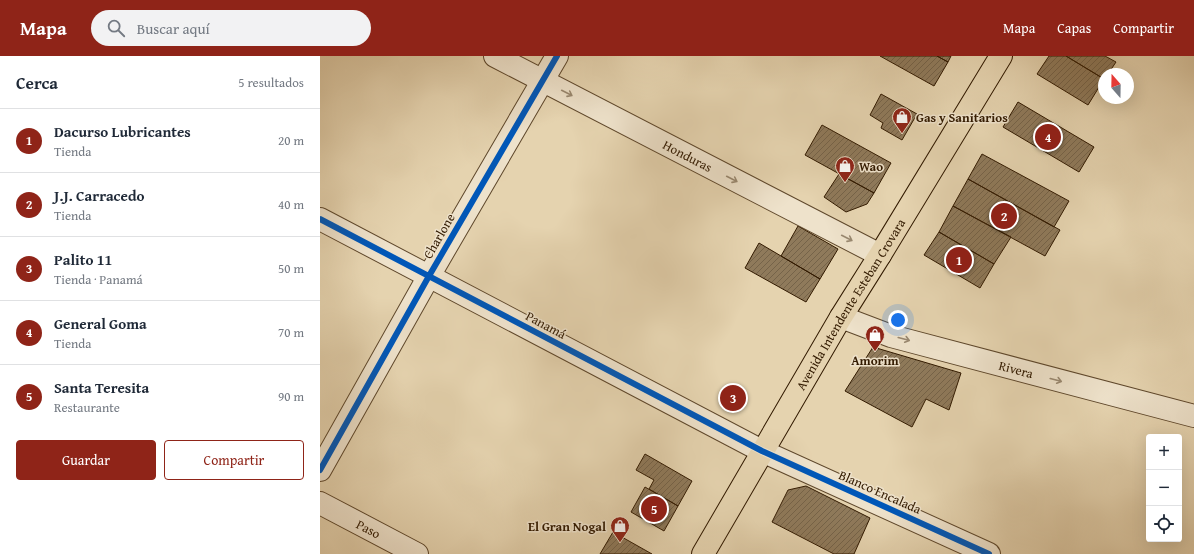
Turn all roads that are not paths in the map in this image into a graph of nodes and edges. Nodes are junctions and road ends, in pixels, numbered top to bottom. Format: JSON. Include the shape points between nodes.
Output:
{"nodes":[{"id":1,"x":495,"y":56,"type":"edge"},
{"id":2,"x":557,"y":56,"type":"edge"},
{"id":3,"x":1001,"y":56,"type":"edge"},
{"id":4,"x":542,"y":81,"type":"junction"},
{"id":5,"x":320,"y":220,"type":"edge"},
{"id":6,"x":880,"y":255,"type":"junction"},
{"id":7,"x":429,"y":276,"type":"junction"},
{"id":8,"x":841,"y":317,"type":"junction"},
{"id":9,"x":1194,"y":416,"type":"edge"},
{"id":10,"x":762,"y":451,"type":"junction"},
{"id":11,"x":320,"y":470,"type":"edge"},
{"id":12,"x":320,"y":503,"type":"edge"},
{"id":13,"x":417,"y":554,"type":"edge"},
{"id":14,"x":703,"y":554,"type":"edge"},
{"id":15,"x":988,"y":554,"type":"edge"}],
"edges":[{"from":1,"to":4,"type":"street","name":"Honduras"},
{"from":2,"to":4,"type":"street","name":"Charlone"},
{"from":3,"to":6,"type":"main road","name":"Avenida Intendente Esteban Crovara"},
{"from":4,"to":6,"type":"street","name":"Honduras","one_way":true},
{"from":4,"to":7,"type":"street","name":"Charlone"},
{"from":5,"to":7,"type":"street","name":"Panamá"},
{"from":6,"to":8,"type":"main road","name":"Avenida Intendente Esteban Crovara"},
{"from":7,"to":10,"type":"street","name":"Panamá"},
{"from":7,"to":11,"type":"street","name":"Charlone"},
{"from":8,"to":9,"type":"street","name":"Rivera","one_way":true,"via":[[891,336]]},
{"from":8,"to":10,"type":"main road","name":"Avenida Intendente Esteban Crovara"},
{"from":10,"to":14,"type":"main road","name":"Avenida Intendente Esteban Crovara"},
{"from":10,"to":15,"type":"street","name":"Blanco Encalada"},
{"from":12,"to":13,"type":"street","name":"Paso"}]}
